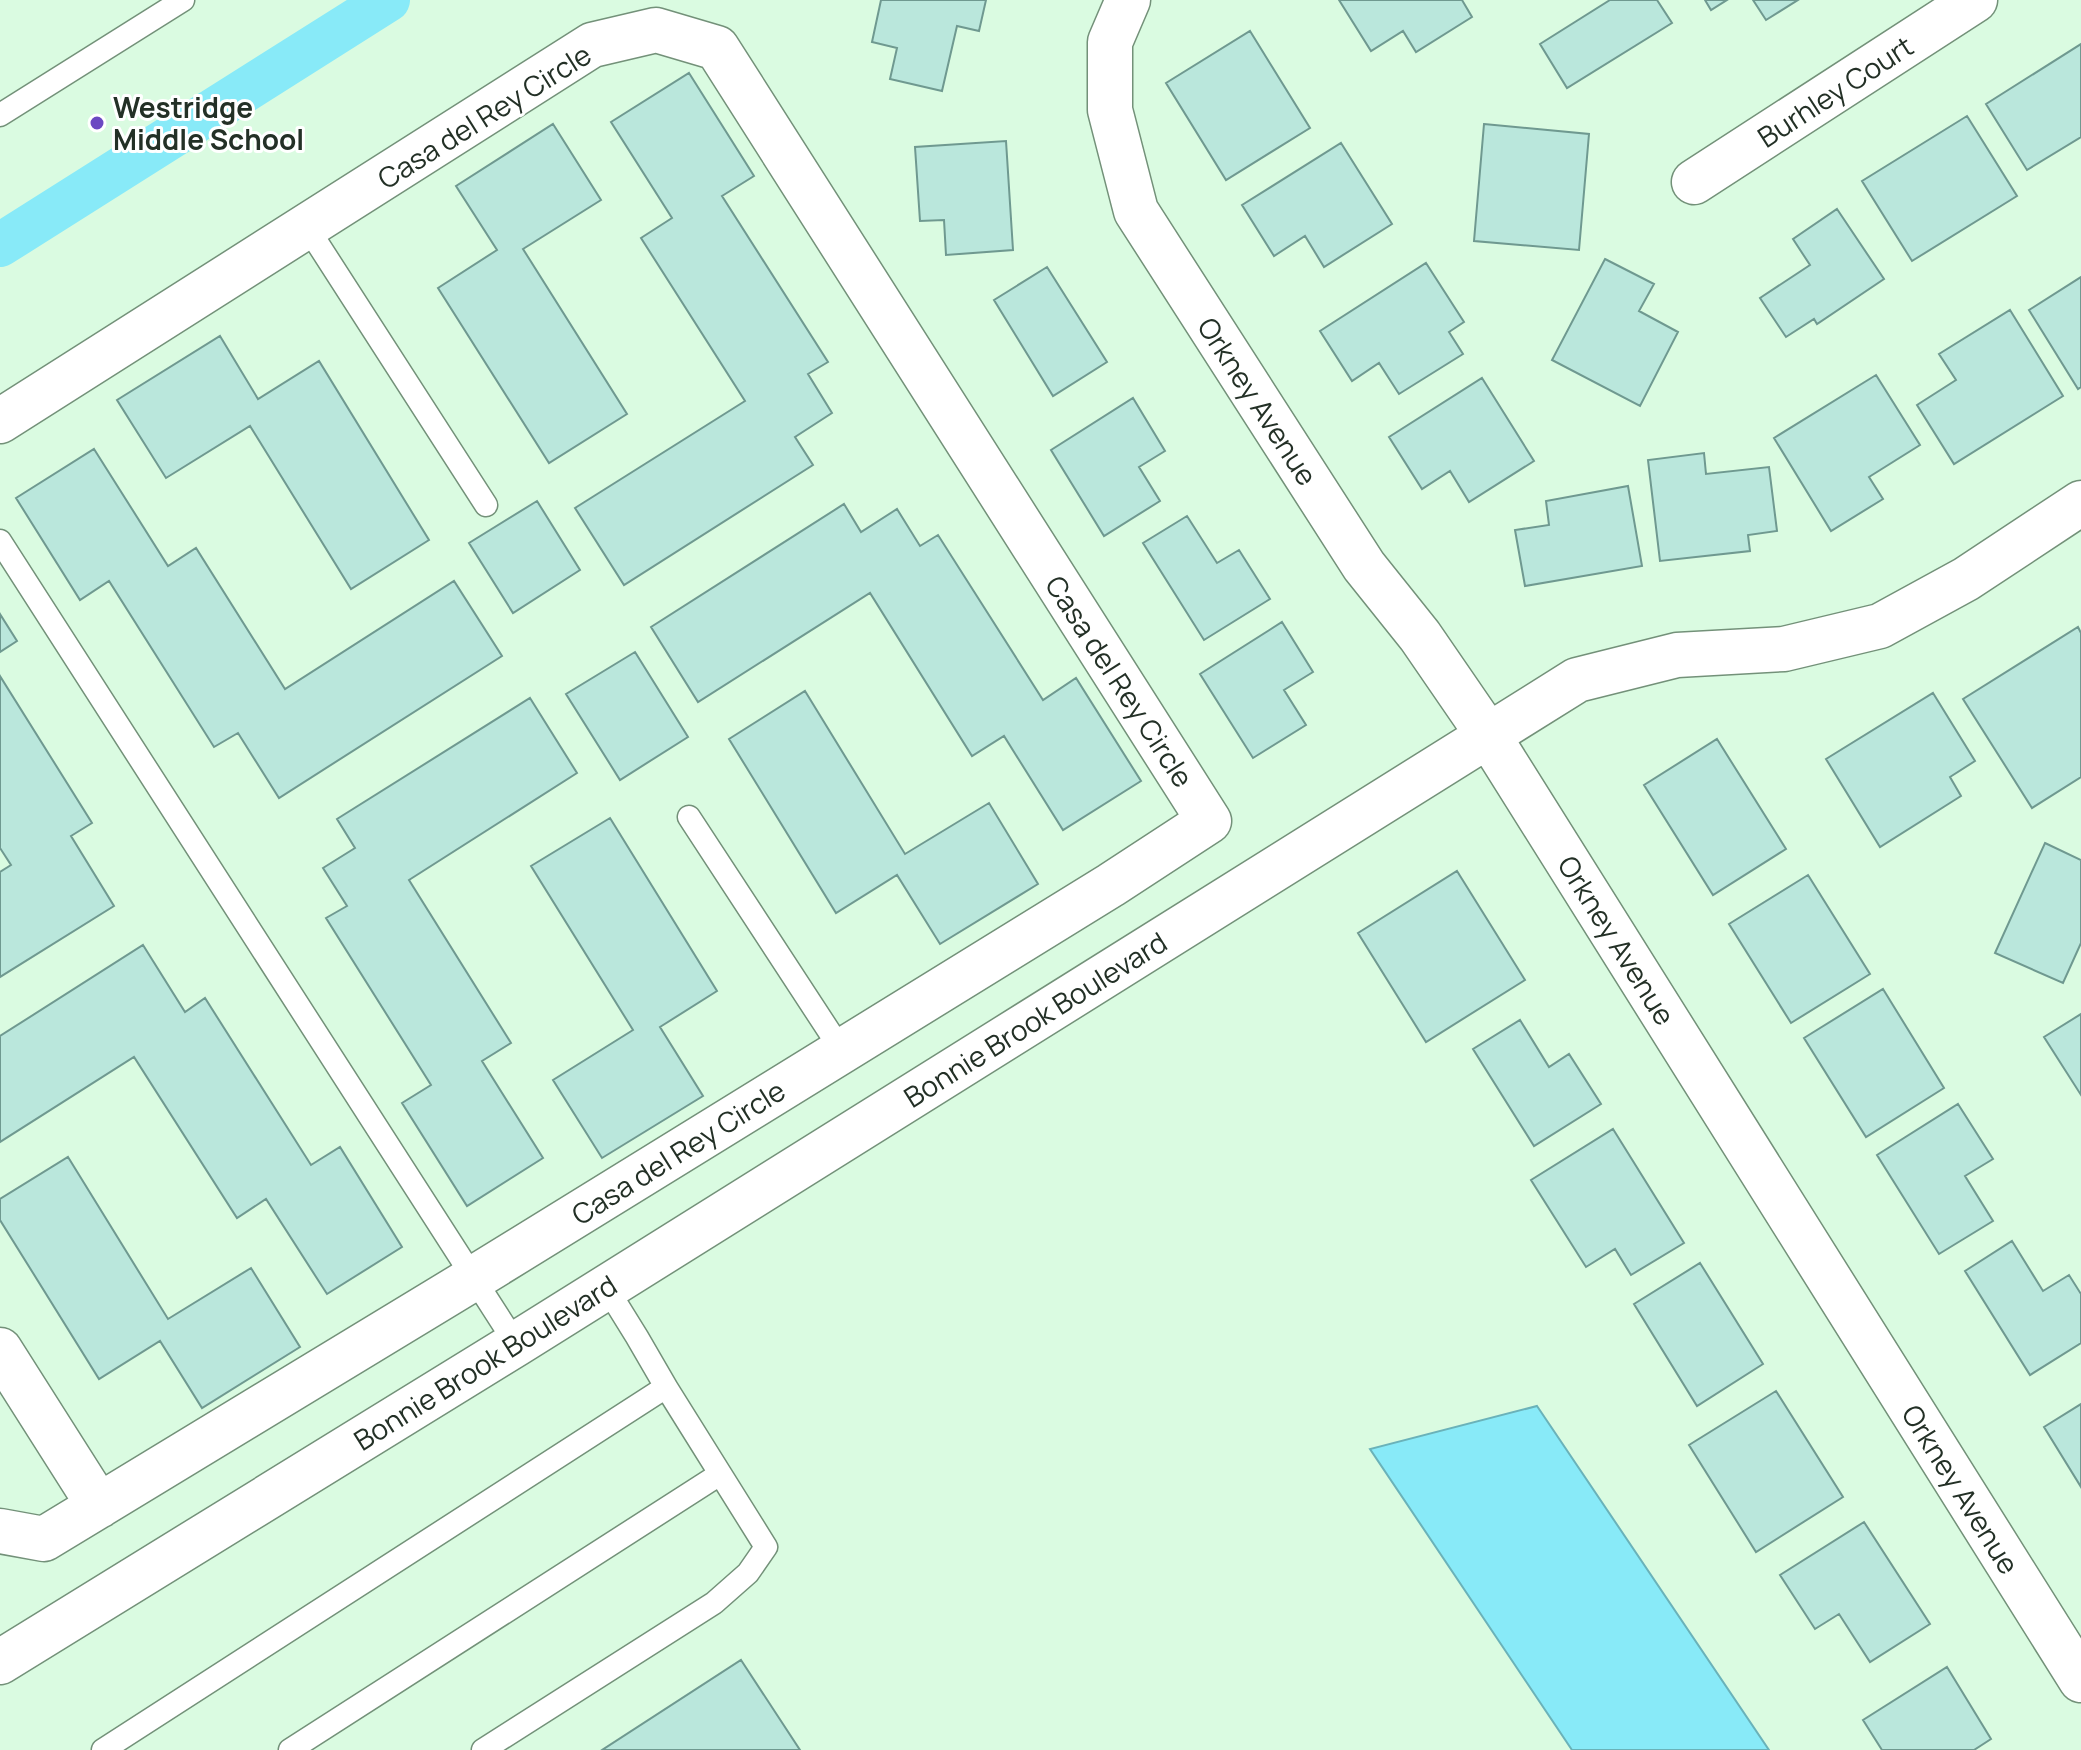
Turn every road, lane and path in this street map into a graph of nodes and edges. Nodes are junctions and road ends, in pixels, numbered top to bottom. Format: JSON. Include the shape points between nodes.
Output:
{"nodes":[{"id":1,"x":183,"y":0,"type":"edge"},
{"id":2,"x":1128,"y":0,"type":"edge"},
{"id":3,"x":1975,"y":0,"type":"edge"},
{"id":4,"x":0,"y":115,"type":"edge"},
{"id":5,"x":1694,"y":182,"type":"dead end"},
{"id":6,"x":307,"y":227,"type":"junction"},
{"id":7,"x":0,"y":421,"type":"edge"},
{"id":8,"x":2081,"y":503,"type":"edge"},
{"id":9,"x":486,"y":505,"type":"dead end"},
{"id":10,"x":0,"y":541,"type":"edge"},
{"id":11,"x":1488,"y":735,"type":"junction"},
{"id":12,"x":689,"y":817,"type":"dead end"},
{"id":13,"x":842,"y":1051,"type":"junction"},
{"id":14,"x":474,"y":1278,"type":"junction"},
{"id":15,"x":606,"y":1287,"type":"junction"},
{"id":16,"x":516,"y":1344,"type":"junction"},
{"id":17,"x":0,"y":1350,"type":"edge"},
{"id":18,"x":666,"y":1387,"type":"junction"},
{"id":19,"x":720,"y":1474,"type":"junction"},
{"id":20,"x":99,"y":1506,"type":"junction"},
{"id":21,"x":0,"y":1531,"type":"edge"},
{"id":22,"x":9,"y":1652,"type":"edge"},
{"id":23,"x":2075,"y":1658,"type":"edge"},
{"id":24,"x":103,"y":1750,"type":"edge"},
{"id":25,"x":290,"y":1750,"type":"edge"},
{"id":26,"x":483,"y":1750,"type":"edge"}],
"edges":[{"from":1,"to":4,"type":"lane"},
{"from":2,"to":11,"type":"street","name":"Orkney Avenue","via":[[1110,42],[1110,110],[1136,211],[1364,566]]},
{"from":3,"to":5,"type":"street","name":"Burhley Court"},
{"from":6,"to":7,"type":"street","name":"Casa del Rey Circle"},
{"from":6,"to":9,"type":"lane"},
{"from":6,"to":13,"type":"street","name":"Casa del Rey Circle","via":[[592,45],[656,30],[717,48],[1209,821]]},
{"from":8,"to":11,"type":"street","name":"Bonnie Brook Boulevard","via":[[1966,579],[1880,626],[1784,649],[1677,655],[1577,680]]},
{"from":10,"to":14,"type":"lane"},
{"from":11,"to":15,"type":"street","name":"Bonnie Brook Boulevard"},
{"from":11,"to":23,"type":"street","name":"Orkney Avenue"},
{"from":12,"to":13,"type":"lane"},
{"from":13,"to":14,"type":"street","name":"Casa del Rey Circle"},
{"from":14,"to":16,"type":"lane"},
{"from":14,"to":20,"type":"street","name":"Casa del Rey Circle"},
{"from":15,"to":16,"type":"street","name":"Bonnie Brook Boulevard"},
{"from":15,"to":18,"type":"lane"},
{"from":16,"to":22,"type":"street","name":"Bonnie Brook Boulevard"},
{"from":17,"to":20,"type":"street"},
{"from":18,"to":19,"type":"lane"},
{"from":18,"to":24,"type":"lane"},
{"from":19,"to":25,"type":"lane"},
{"from":19,"to":26,"type":"lane","via":[[766,1547],[748,1573],[714,1603]]},
{"from":20,"to":21,"type":"street","name":"Casa del Rey Circle","via":[[44,1539]]}]}
